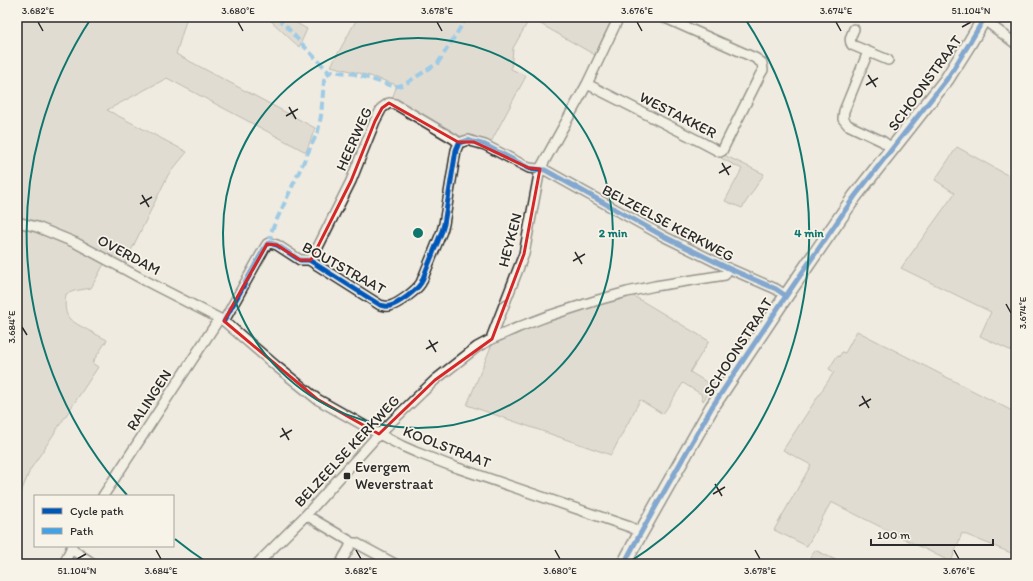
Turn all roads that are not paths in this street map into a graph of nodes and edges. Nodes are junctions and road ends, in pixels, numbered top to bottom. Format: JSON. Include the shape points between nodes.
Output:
{"nodes":[{"id":1,"x":619,"y":17,"type":"edge"},
{"id":2,"x":663,"y":17,"type":"edge"},
{"id":3,"x":984,"y":18,"type":"edge"},
{"id":4,"x":854,"y":29,"type":"dead end"},
{"id":5,"x":1016,"y":44,"type":"edge"},
{"id":6,"x":868,"y":52,"type":"junction"},
{"id":7,"x":888,"y":60,"type":"dead end"},
{"id":8,"x":587,"y":84,"type":"junction"},
{"id":9,"x":459,"y":143,"type":"junction"},
{"id":10,"x":892,"y":148,"type":"junction"},
{"id":11,"x":540,"y":169,"type":"junction"},
{"id":12,"x":17,"y":222,"type":"edge"},
{"id":13,"x":309,"y":260,"type":"junction"},
{"id":14,"x":728,"y":268,"type":"junction"},
{"id":15,"x":786,"y":296,"type":"junction"},
{"id":16,"x":221,"y":320,"type":"junction"},
{"id":17,"x":492,"y":339,"type":"junction"},
{"id":18,"x":379,"y":434,"type":"junction"},
{"id":19,"x":104,"y":495,"type":"edge"},
{"id":20,"x":306,"y":515,"type":"junction"},
{"id":21,"x":641,"y":533,"type":"junction"},
{"id":22,"x":351,"y":543,"type":"junction"},
{"id":23,"x":71,"y":548,"type":"edge"},
{"id":24,"x":64,"y":564,"type":"edge"},
{"id":25,"x":94,"y":564,"type":"edge"},
{"id":26,"x":257,"y":564,"type":"edge"},
{"id":27,"x":341,"y":564,"type":"edge"},
{"id":28,"x":395,"y":564,"type":"edge"},
{"id":29,"x":624,"y":564,"type":"edge"}],
"edges":[{"from":1,"to":8,"type":"street"},
{"from":2,"to":8,"type":"street","name":"WESTAKKER","via":[[762,63],[763,70],[722,152]]},
{"from":3,"to":5,"type":"street"},
{"from":3,"to":10,"type":"street","name":"SCHOONSTRAAT","via":[[946,79]]},
{"from":4,"to":6,"type":"street","via":[[850,43]]},
{"from":6,"to":7,"type":"street"},
{"from":6,"to":10,"type":"street","via":[[843,119],[848,125]]},
{"from":8,"to":11,"type":"street"},
{"from":9,"to":11,"type":"street","name":"BELZEELSE KERKWEG","via":[[468,140],[529,168]]},
{"from":9,"to":13,"type":"street","name":"HEERWEG","via":[[395,104],[389,103],[382,108],[351,181],[315,253]]},
{"from":9,"to":13,"type":"street","name":"BOUTSTRAAT","via":[[442,231],[419,287],[394,305],[386,307]]},
{"from":10,"to":15,"type":"street","name":"SCHOONSTRAAT","via":[[855,196]]},
{"from":11,"to":14,"type":"street","name":"BELZEELSE KERKWEG"},
{"from":17,"to":11,"type":"street","name":"HEYKEN","one_way":true,"via":[[524,254]]},
{"from":12,"to":16,"type":"street","name":"OVERDAM","via":[[76,243]]},
{"from":13,"to":16,"type":"street","name":"BOUTSTRAAT","via":[[300,260],[277,245],[267,244]]},
{"from":14,"to":15,"type":"street","name":"BELZEELSE KERKWEG"},
{"from":14,"to":17,"type":"street","name":"BELZEELSE KERKWEG","via":[[725,275],[598,300],[548,316]]},
{"from":15,"to":21,"type":"street","name":"SCHOONSTRAAT","via":[[712,407]]},
{"from":16,"to":18,"type":"street","name":"KOOLSTRAAT","via":[[317,399]]},
{"from":16,"to":19,"type":"street","name":"RALINGEN"},
{"from":17,"to":18,"type":"street","name":"BELZEELSE KERKWEG","via":[[477,347],[435,380]]},
{"from":18,"to":20,"type":"street","name":"BELZEELSE KERKWEG"},
{"from":18,"to":21,"type":"street","name":"KOOLSTRAAT","via":[[431,458]]},
{"from":20,"to":22,"type":"street"},
{"from":20,"to":26,"type":"street","name":"BELZEELSE KERKWEG"},
{"from":21,"to":29,"type":"street","name":"SCHOONSTRAAT"},
{"from":22,"to":27,"type":"street"},
{"from":22,"to":28,"type":"street","via":[[356,543]]},
{"from":23,"to":24,"type":"street"},
{"from":23,"to":25,"type":"street"}]}
